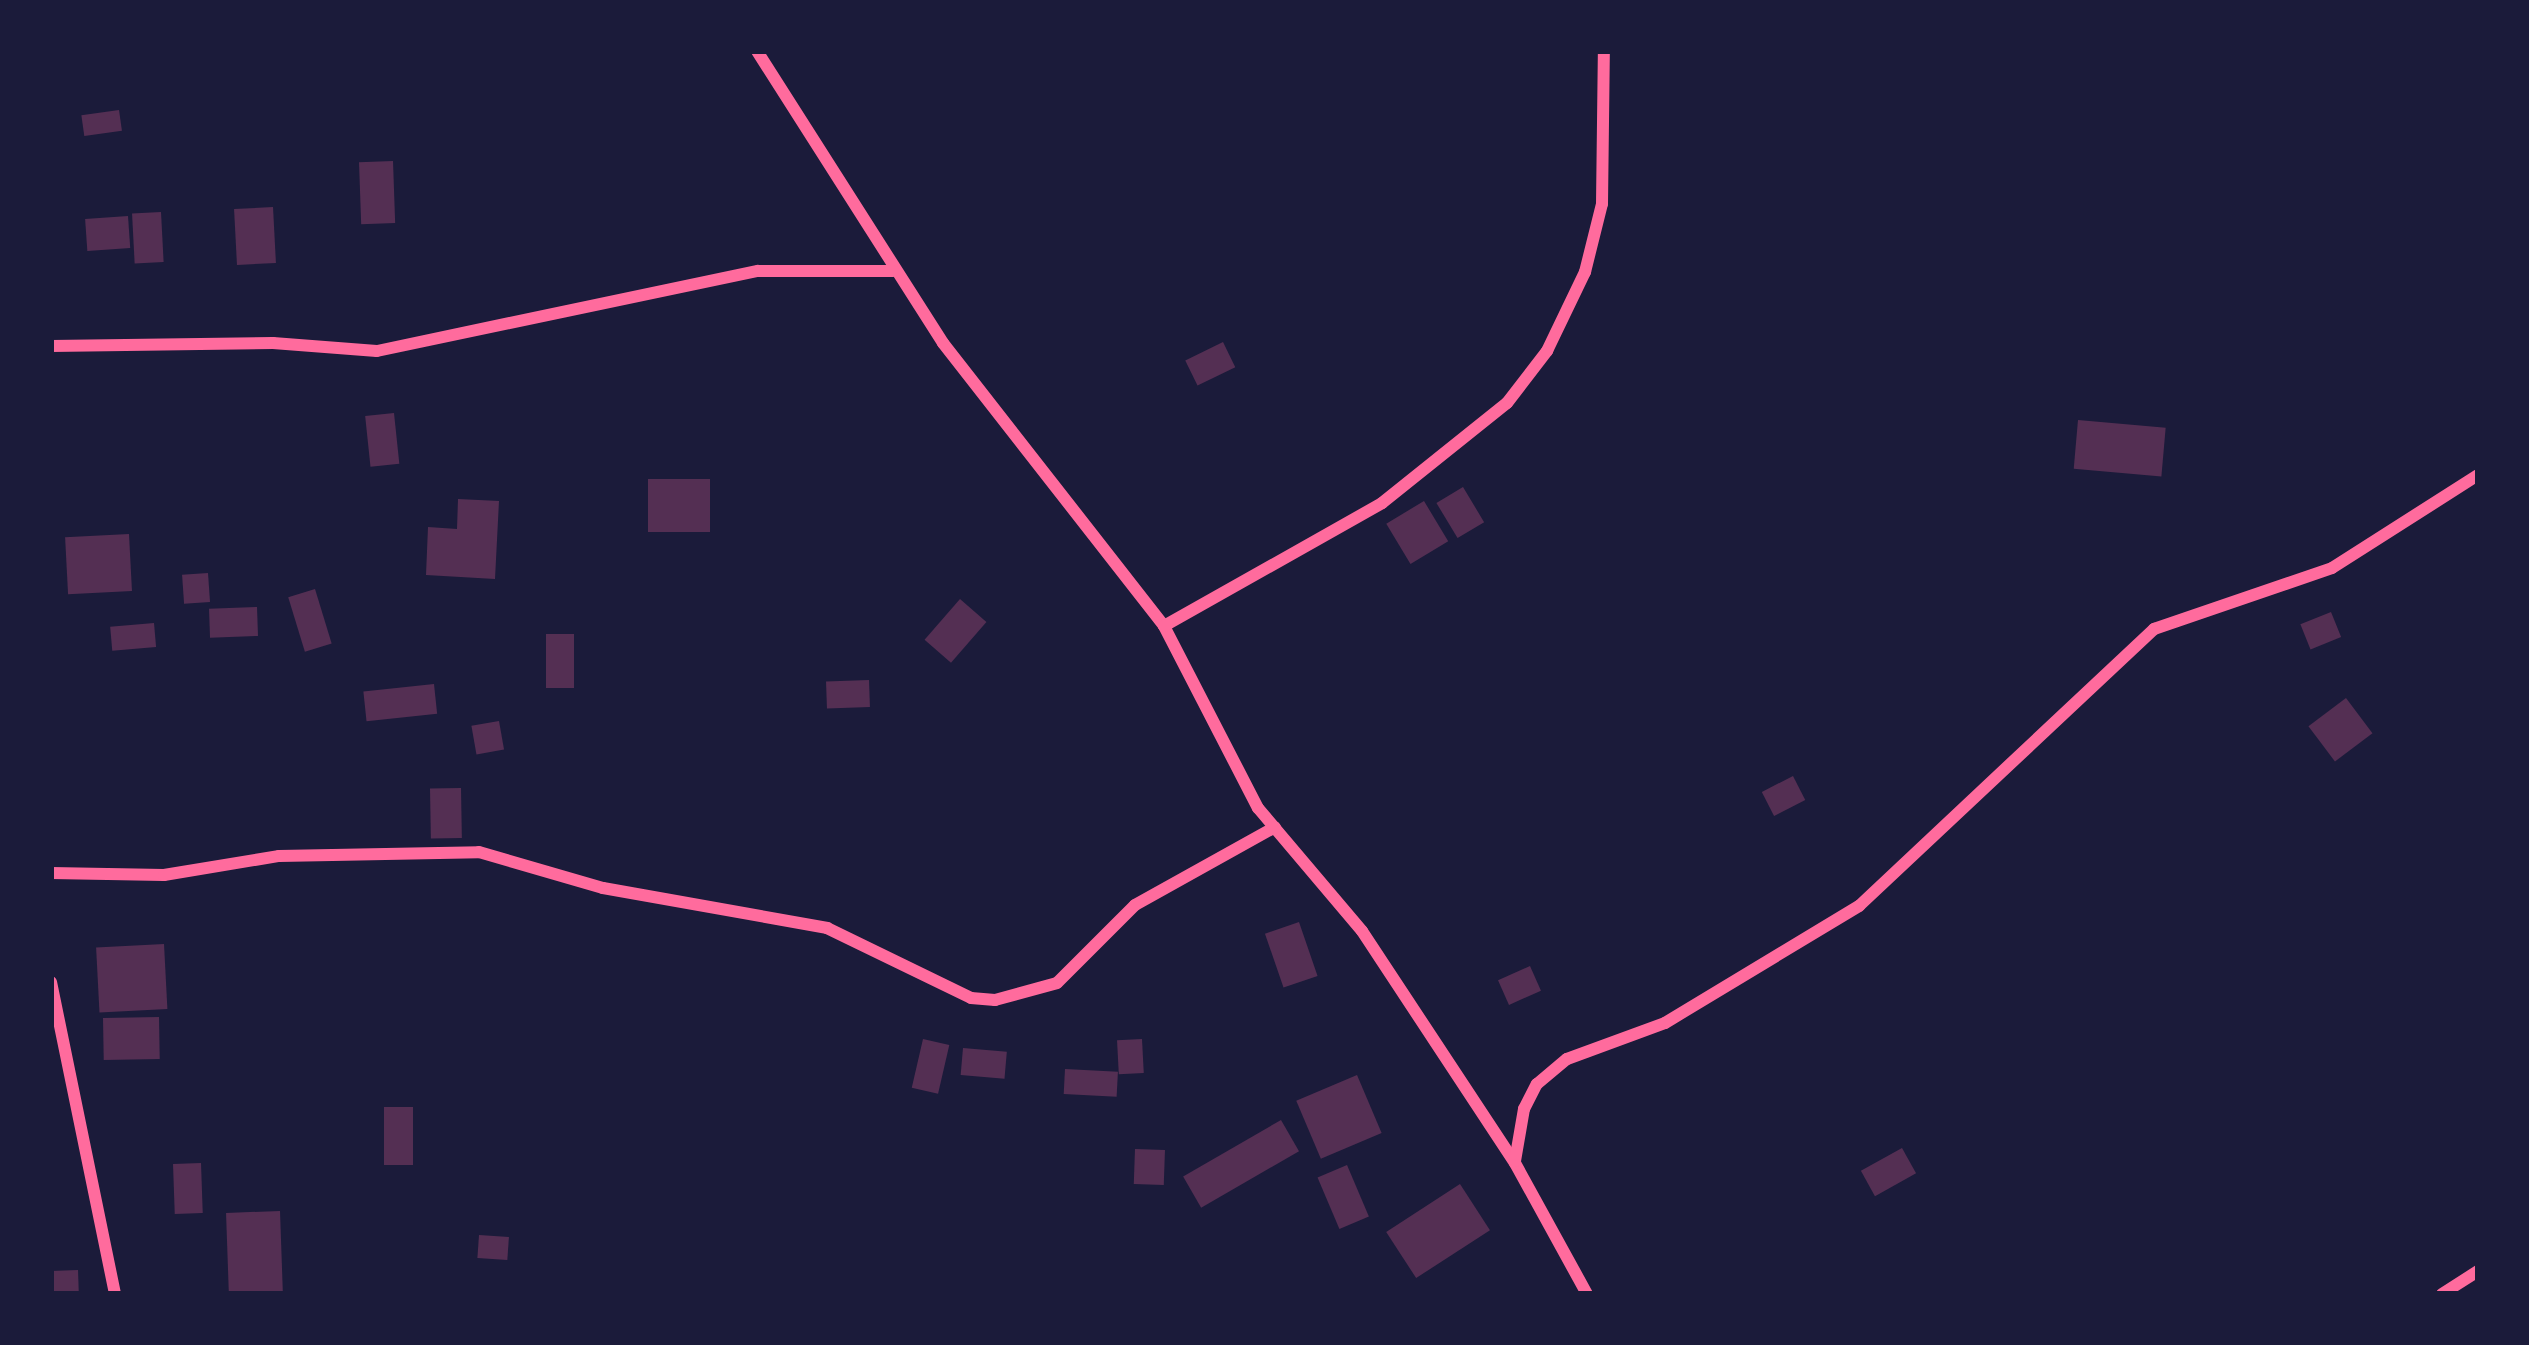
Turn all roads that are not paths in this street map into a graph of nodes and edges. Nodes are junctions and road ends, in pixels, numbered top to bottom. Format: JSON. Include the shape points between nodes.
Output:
{"nodes":[{"id":1,"x":757,"y":51,"type":"edge"},
{"id":2,"x":1604,"y":51,"type":"edge"},
{"id":3,"x":893,"y":271,"type":"junction"},
{"id":4,"x":51,"y":346,"type":"edge"},
{"id":5,"x":2478,"y":476,"type":"edge"},
{"id":6,"x":1164,"y":626,"type":"junction"},
{"id":7,"x":1275,"y":827,"type":"junction"},
{"id":8,"x":51,"y":873,"type":"edge"},
{"id":9,"x":51,"y":982,"type":"edge"},
{"id":10,"x":1515,"y":1162,"type":"junction"},
{"id":11,"x":2478,"y":1271,"type":"edge"},
{"id":12,"x":115,"y":1294,"type":"edge"},
{"id":13,"x":1587,"y":1294,"type":"edge"},
{"id":14,"x":2442,"y":1294,"type":"edge"}],
"edges":[{"from":1,"to":3,"type":"street"},
{"from":2,"to":6,"type":"street","via":[[1602,204],[1585,272],[1547,351],[1507,403],[1382,502]]},
{"from":3,"to":4,"type":"street","via":[[758,271],[376,351],[273,343]]},
{"from":3,"to":6,"type":"street"},
{"from":5,"to":10,"type":"street","via":[[2332,568],[2154,629],[1859,906],[1665,1023],[1567,1058],[1537,1084],[1524,1109]]},
{"from":6,"to":7,"type":"street"},
{"from":7,"to":8,"type":"street","via":[[1135,905],[1057,983],[995,1000],[970,998],[827,928],[603,887],[478,852],[279,856],[164,875]]},
{"from":7,"to":10,"type":"street","via":[[1362,931]]},
{"from":9,"to":12,"type":"street"},
{"from":10,"to":13,"type":"street"},
{"from":11,"to":14,"type":"street"}]}
